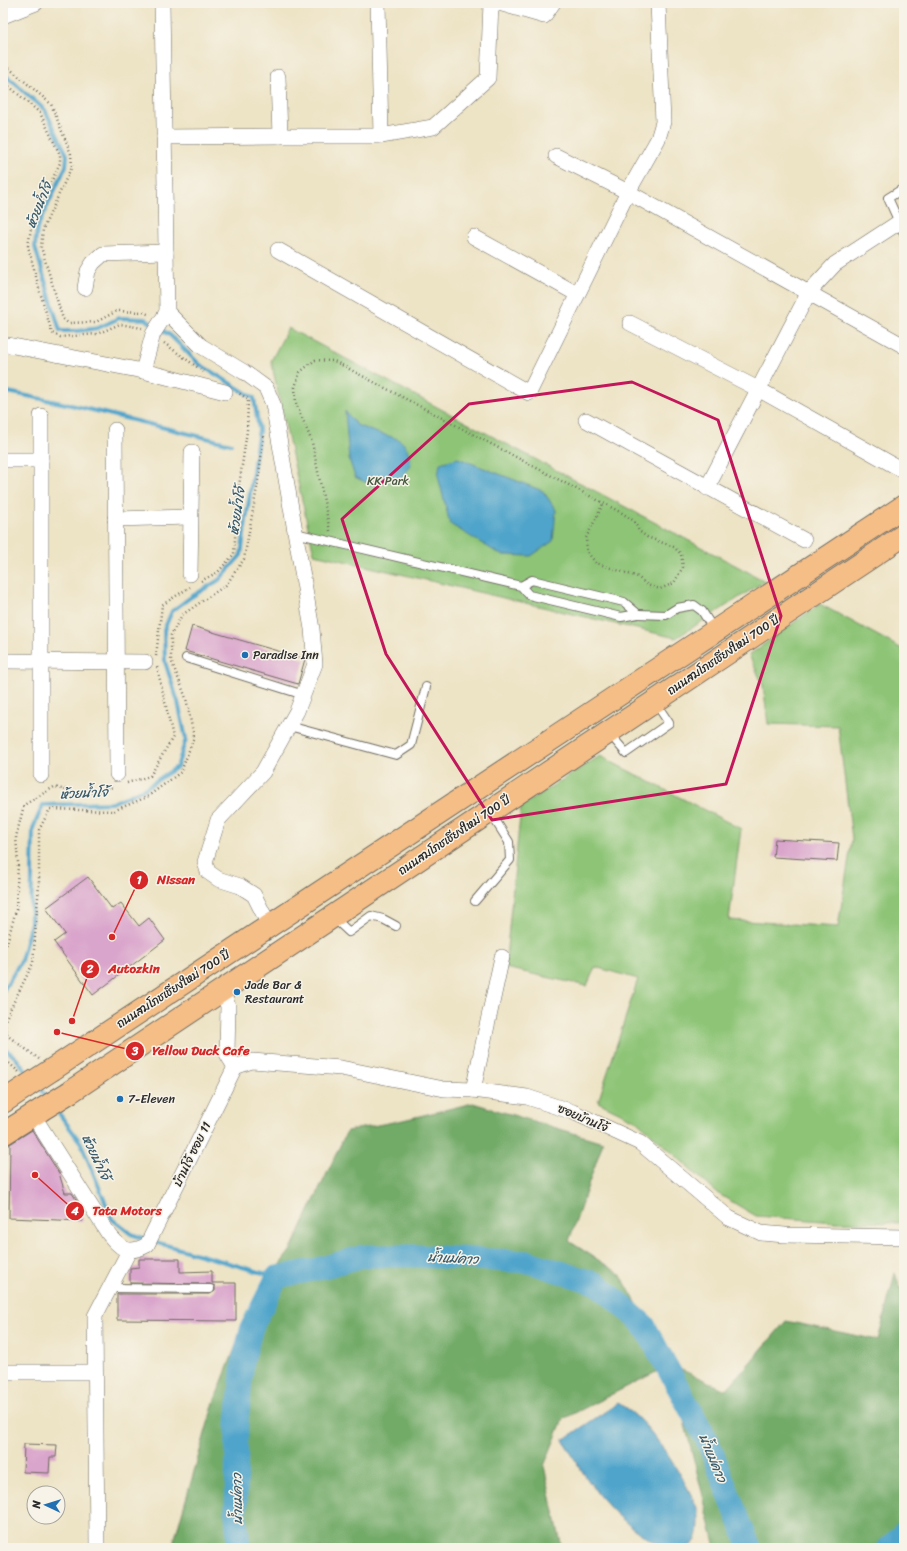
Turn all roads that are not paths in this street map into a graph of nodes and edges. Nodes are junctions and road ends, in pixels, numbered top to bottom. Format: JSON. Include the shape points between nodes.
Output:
{"nodes":[{"id":1,"x":36,"y":3,"type":"edge"},
{"id":2,"x":162,"y":3,"type":"edge"},
{"id":3,"x":378,"y":3,"type":"edge"},
{"id":4,"x":491,"y":3,"type":"edge"},
{"id":5,"x":499,"y":3,"type":"edge"},
{"id":6,"x":553,"y":3,"type":"edge"},
{"id":7,"x":658,"y":3,"type":"edge"},
{"id":8,"x":3,"y":16,"type":"edge"},
{"id":9,"x":278,"y":77,"type":"dead end"},
{"id":10,"x":280,"y":136,"type":"junction"},
{"id":11,"x":381,"y":136,"type":"junction"},
{"id":12,"x":164,"y":137,"type":"junction"},
{"id":13,"x":556,"y":156,"type":"dead end"},
{"id":14,"x":904,"y":188,"type":"edge"},
{"id":15,"x":628,"y":192,"type":"junction"},
{"id":16,"x":902,"y":225,"type":"edge"},
{"id":17,"x":474,"y":237,"type":"dead end"},
{"id":18,"x":278,"y":250,"type":"dead end"},
{"id":19,"x":166,"y":252,"type":"junction"},
{"id":20,"x":85,"y":288,"type":"dead end"},
{"id":21,"x":809,"y":292,"type":"junction"},
{"id":22,"x":577,"y":294,"type":"junction"},
{"id":23,"x":164,"y":316,"type":"junction"},
{"id":24,"x":630,"y":323,"type":"dead end"},
{"id":25,"x":3,"y":344,"type":"edge"},
{"id":26,"x":904,"y":346,"type":"edge"},
{"id":27,"x":143,"y":371,"type":"junction"},
{"id":28,"x":758,"y":389,"type":"junction"},
{"id":29,"x":225,"y":392,"type":"dead end"},
{"id":30,"x":41,"y":416,"type":"dead end"},
{"id":31,"x":586,"y":420,"type":"dead end"},
{"id":32,"x":115,"y":430,"type":"dead end"},
{"id":33,"x":192,"y":452,"type":"dead end"},
{"id":34,"x":3,"y":460,"type":"edge"},
{"id":35,"x":41,"y":460,"type":"junction"},
{"id":36,"x":904,"y":471,"type":"edge"},
{"id":37,"x":707,"y":488,"type":"junction"},
{"id":38,"x":904,"y":506,"type":"edge"},
{"id":39,"x":190,"y":517,"type":"junction"},
{"id":40,"x":115,"y":519,"type":"junction"},
{"id":41,"x":295,"y":533,"type":"junction"},
{"id":42,"x":904,"y":535,"type":"edge"},
{"id":43,"x":804,"y":540,"type":"dead end"},
{"id":44,"x":190,"y":574,"type":"dead end"},
{"id":45,"x":521,"y":586,"type":"junction"},
{"id":46,"x":638,"y":614,"type":"junction"},
{"id":47,"x":715,"y":631,"type":"junction"},
{"id":48,"x":186,"y":658,"type":"dead end"},
{"id":49,"x":3,"y":662,"type":"edge"},
{"id":50,"x":41,"y":662,"type":"junction"},
{"id":51,"x":116,"y":662,"type":"junction"},
{"id":52,"x":145,"y":662,"type":"dead end"},
{"id":53,"x":426,"y":688,"type":"dead end"},
{"id":54,"x":304,"y":695,"type":"junction"},
{"id":55,"x":289,"y":726,"type":"junction"},
{"id":56,"x":117,"y":774,"type":"dead end"},
{"id":57,"x":41,"y":775,"type":"dead end"},
{"id":58,"x":489,"y":812,"type":"junction"},
{"id":59,"x":475,"y":901,"type":"dead end"},
{"id":60,"x":332,"y":916,"type":"junction"},
{"id":61,"x":270,"y":926,"type":"junction"},
{"id":62,"x":396,"y":926,"type":"dead end"},
{"id":63,"x":502,"y":957,"type":"dead end"},
{"id":64,"x":222,"y":990,"type":"junction"},
{"id":65,"x":235,"y":1067,"type":"junction"},
{"id":66,"x":12,"y":1088,"type":"edge"},
{"id":67,"x":473,"y":1090,"type":"junction"},
{"id":68,"x":37,"y":1113,"type":"junction"},
{"id":69,"x":3,"y":1134,"type":"edge"},
{"id":70,"x":904,"y":1237,"type":"edge"},
{"id":71,"x":129,"y":1251,"type":"junction"},
{"id":72,"x":109,"y":1288,"type":"junction"},
{"id":73,"x":210,"y":1289,"type":"dead end"},
{"id":74,"x":3,"y":1372,"type":"edge"},
{"id":75,"x":95,"y":1372,"type":"junction"},
{"id":76,"x":97,"y":1548,"type":"edge"}],
"edges":[{"from":1,"to":8,"type":"street"},
{"from":2,"to":12,"type":"street"},
{"from":3,"to":11,"type":"street"},
{"from":4,"to":11,"type":"street","via":[[488,78],[433,127]]},
{"from":5,"to":6,"type":"street","via":[[544,16]]},
{"from":7,"to":15,"type":"street","via":[[663,122],[658,139]]},
{"from":9,"to":10,"type":"street"},
{"from":10,"to":11,"type":"street"},
{"from":10,"to":12,"type":"street"},
{"from":12,"to":19,"type":"street"},
{"from":13,"to":15,"type":"street"},
{"from":14,"to":16,"type":"lane","via":[[888,198]]},
{"from":15,"to":21,"type":"street"},
{"from":15,"to":22,"type":"street"},
{"from":16,"to":21,"type":"street","via":[[835,264]]},
{"from":17,"to":22,"type":"street"},
{"from":18,"to":22,"type":"street","via":[[529,393]]},
{"from":19,"to":20,"type":"street","via":[[103,254],[88,271]]},
{"from":19,"to":23,"type":"street"},
{"from":21,"to":26,"type":"street"},
{"from":21,"to":28,"type":"street"},
{"from":23,"to":27,"type":"street","via":[[153,334]]},
{"from":23,"to":41,"type":"street","via":[[201,346],[266,388],[272,404]]},
{"from":24,"to":28,"type":"street"},
{"from":25,"to":27,"type":"street"},
{"from":27,"to":29,"type":"street"},
{"from":28,"to":36,"type":"street"},
{"from":28,"to":37,"type":"street"},
{"from":30,"to":35,"type":"street"},
{"from":31,"to":37,"type":"street"},
{"from":32,"to":40,"type":"street"},
{"from":33,"to":39,"type":"street"},
{"from":34,"to":35,"type":"street"},
{"from":35,"to":50,"type":"street"},
{"from":37,"to":43,"type":"street"},
{"from":38,"to":47,"type":"main road","name":"ถนนสมโภชเชียงใหม่ 700 ปี"},
{"from":39,"to":40,"type":"street"},
{"from":39,"to":44,"type":"street"},
{"from":40,"to":51,"type":"street"},
{"from":41,"to":45,"type":"lane"},
{"from":41,"to":54,"type":"street","via":[[312,629],[315,664]]},
{"from":42,"to":58,"type":"main road","name":"ถนนสมโภชเชียงใหม่ 700 ปี"},
{"from":45,"to":46,"type":"lane","via":[[529,595],[536,597],[621,617]]},
{"from":45,"to":46,"type":"lane","via":[[532,580],[616,600],[624,602]]},
{"from":46,"to":47,"type":"lane","via":[[666,615],[677,608],[694,605],[702,611]]},
{"from":47,"to":61,"type":"main road","name":"ถนนสมโภชเชียงใหม่ 700 ปี"},
{"from":48,"to":54,"type":"lane"},
{"from":49,"to":50,"type":"street"},
{"from":50,"to":51,"type":"street"},
{"from":50,"to":57,"type":"street"},
{"from":51,"to":52,"type":"street"},
{"from":51,"to":56,"type":"street"},
{"from":53,"to":55,"type":"lane","via":[[411,745],[396,755]]},
{"from":54,"to":55,"type":"street"},
{"from":55,"to":61,"type":"street","via":[[263,772],[218,820],[205,862],[208,872],[218,879],[240,886],[254,895]]},
{"from":58,"to":59,"type":"lane","via":[[509,842],[510,860]]},
{"from":58,"to":60,"type":"main road","name":"ถนนสมโภชเชียงใหม่ 700 ปี"},
{"from":60,"to":62,"type":"lane","via":[[349,932],[371,916]]},
{"from":60,"to":64,"type":"main road","name":"ถนนสมโภชเชียงใหม่ 700 ปี"},
{"from":61,"to":66,"type":"main road","name":"ถนนสมโภชเชียงใหม่ 700 ปี","bridge":true,"via":[[53,1069]]},
{"from":63,"to":67,"type":"street"},
{"from":64,"to":65,"type":"street","via":[[228,1006],[227,1054]]},
{"from":64,"to":68,"type":"main road","name":"ถนนสมโภชเชียงใหม่ 700 ปี","bridge":true},
{"from":65,"to":67,"type":"street","name":"ซอยบ้านโจ้","via":[[252,1061],[341,1068],[444,1089]]},
{"from":65,"to":71,"type":"street","name":"บ้านโจ้ ซอย 11","via":[[150,1239],[138,1250]]},
{"from":67,"to":70,"type":"street","name":"ซอยบ้านโจ้","via":[[527,1097],[574,1112],[640,1143],[729,1218],[761,1233]]},
{"from":68,"to":69,"type":"main road","name":"ถนนสมโภชเชียงใหม่ 700 ปี"},
{"from":68,"to":71,"type":"street","via":[[108,1233],[119,1247]]},
{"from":71,"to":72,"type":"street"},
{"from":72,"to":73,"type":"lane"},
{"from":72,"to":75,"type":"street","via":[[95,1316]]},
{"from":74,"to":75,"type":"street"},
{"from":75,"to":76,"type":"street"}]}
